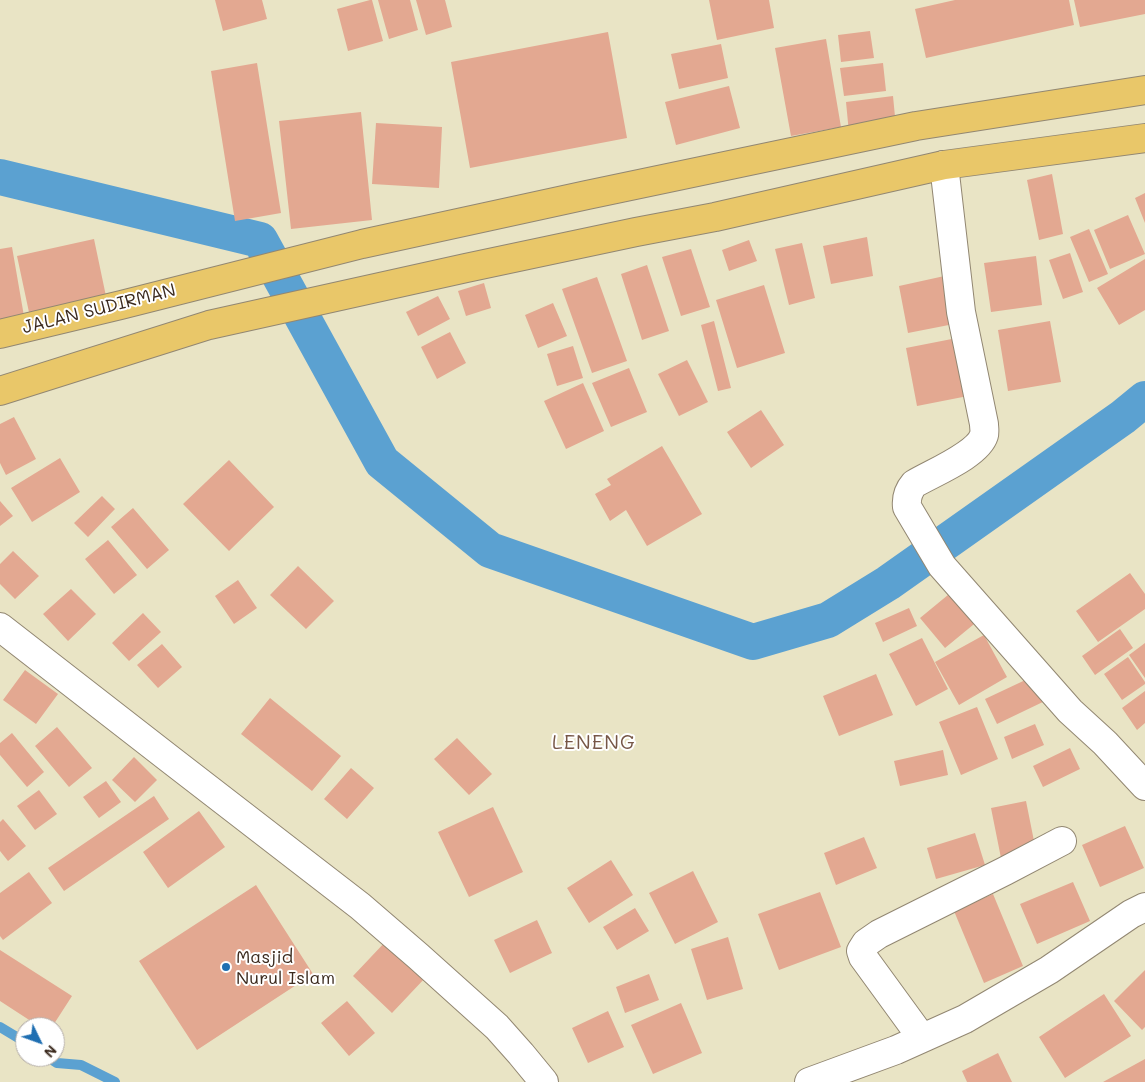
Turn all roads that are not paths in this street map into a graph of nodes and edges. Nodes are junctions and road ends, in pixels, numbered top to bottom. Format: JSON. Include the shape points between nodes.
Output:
{"nodes":[{"id":1,"x":1145,"y":90,"type":"edge"},
{"id":2,"x":1145,"y":138,"type":"edge"},
{"id":3,"x":944,"y":165,"type":"junction"},
{"id":4,"x":0,"y":334,"type":"edge"},
{"id":5,"x":0,"y":390,"type":"edge"},
{"id":6,"x":0,"y":627,"type":"edge"},
{"id":7,"x":1145,"y":786,"type":"edge"},
{"id":8,"x":1062,"y":841,"type":"dead end"},
{"id":9,"x":1145,"y":907,"type":"edge"},
{"id":10,"x":922,"y":1038,"type":"junction"},
{"id":11,"x":544,"y":1082,"type":"edge"},
{"id":12,"x":809,"y":1082,"type":"edge"}],
"edges":[{"from":1,"to":4,"type":"main road","name":"JALAN SUDIRMAN","via":[[916,126],[568,199],[362,244]]},
{"from":2,"to":3,"type":"main road"},
{"from":3,"to":5,"type":"main road","via":[[209,325]]},
{"from":3,"to":7,"type":"street","via":[[961,312],[984,434],[975,450],[914,484],[907,496],[907,507],[942,566],[1070,711]]},
{"from":6,"to":11,"type":"street","via":[[360,906],[497,1027]]},
{"from":8,"to":10,"type":"street","via":[[866,943],[861,951],[862,957]]},
{"from":9,"to":10,"type":"street","via":[[1049,970],[965,1019]]},
{"from":10,"to":12,"type":"street"}]}
